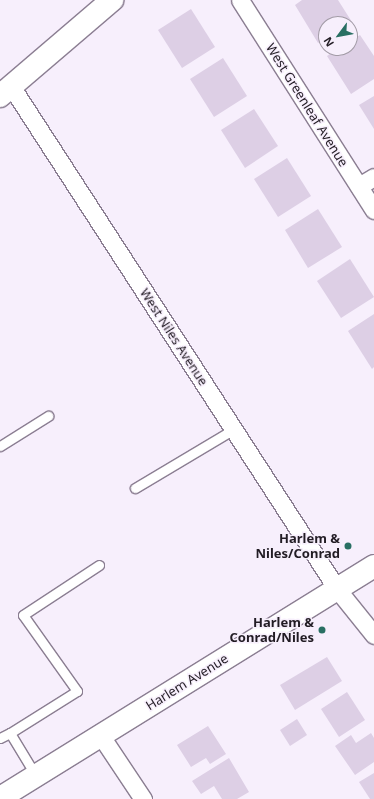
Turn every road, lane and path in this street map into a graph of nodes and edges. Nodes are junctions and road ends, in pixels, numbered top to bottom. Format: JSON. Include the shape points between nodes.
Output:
{"nodes":[{"id":1,"x":112,"y":0,"type":"edge"},
{"id":2,"x":240,"y":0,"type":"edge"},
{"id":3,"x":6,"y":91,"type":"edge"},
{"id":4,"x":374,"y":177,"type":"edge"},
{"id":5,"x":359,"y":186,"type":"junction"},
{"id":6,"x":374,"y":210,"type":"edge"},
{"id":7,"x":48,"y":416,"type":"dead end"},
{"id":8,"x":234,"y":429,"type":"junction"},
{"id":9,"x":0,"y":446,"type":"edge"},
{"id":10,"x":135,"y":488,"type":"dead end"},
{"id":11,"x":100,"y":565,"type":"dead end"},
{"id":12,"x":374,"y":566,"type":"edge"},
{"id":13,"x":337,"y":589,"type":"junction"},
{"id":14,"x":374,"y":635,"type":"edge"},
{"id":15,"x":10,"y":732,"type":"junction"},
{"id":16,"x":101,"y":736,"type":"junction"},
{"id":17,"x":0,"y":738,"type":"edge"},
{"id":18,"x":36,"y":776,"type":"junction"},
{"id":19,"x":0,"y":798,"type":"edge"},
{"id":20,"x":143,"y":799,"type":"edge"}],
"edges":[{"from":1,"to":3,"type":"main road"},
{"from":2,"to":5,"type":"street","name":"West Greenleaf Avenue"},
{"from":3,"to":8,"type":"street","name":"West Niles Avenue"},
{"from":4,"to":5,"type":"street"},
{"from":5,"to":6,"type":"street","name":"West Greenleaf Avenue"},
{"from":7,"to":9,"type":"lane"},
{"from":8,"to":10,"type":"lane"},
{"from":8,"to":13,"type":"street","name":"West Niles Avenue"},
{"from":11,"to":15,"type":"lane","via":[[23,615],[77,691]]},
{"from":12,"to":13,"type":"main road","name":"Harlem Avenue"},
{"from":13,"to":14,"type":"street","name":"West Niles Avenue"},
{"from":13,"to":16,"type":"main road","name":"Harlem Avenue"},
{"from":15,"to":17,"type":"lane"},
{"from":15,"to":18,"type":"lane"},
{"from":16,"to":18,"type":"main road","name":"Harlem Avenue"},
{"from":16,"to":20,"type":"street"},
{"from":18,"to":19,"type":"main road","name":"Harlem Avenue"}]}
